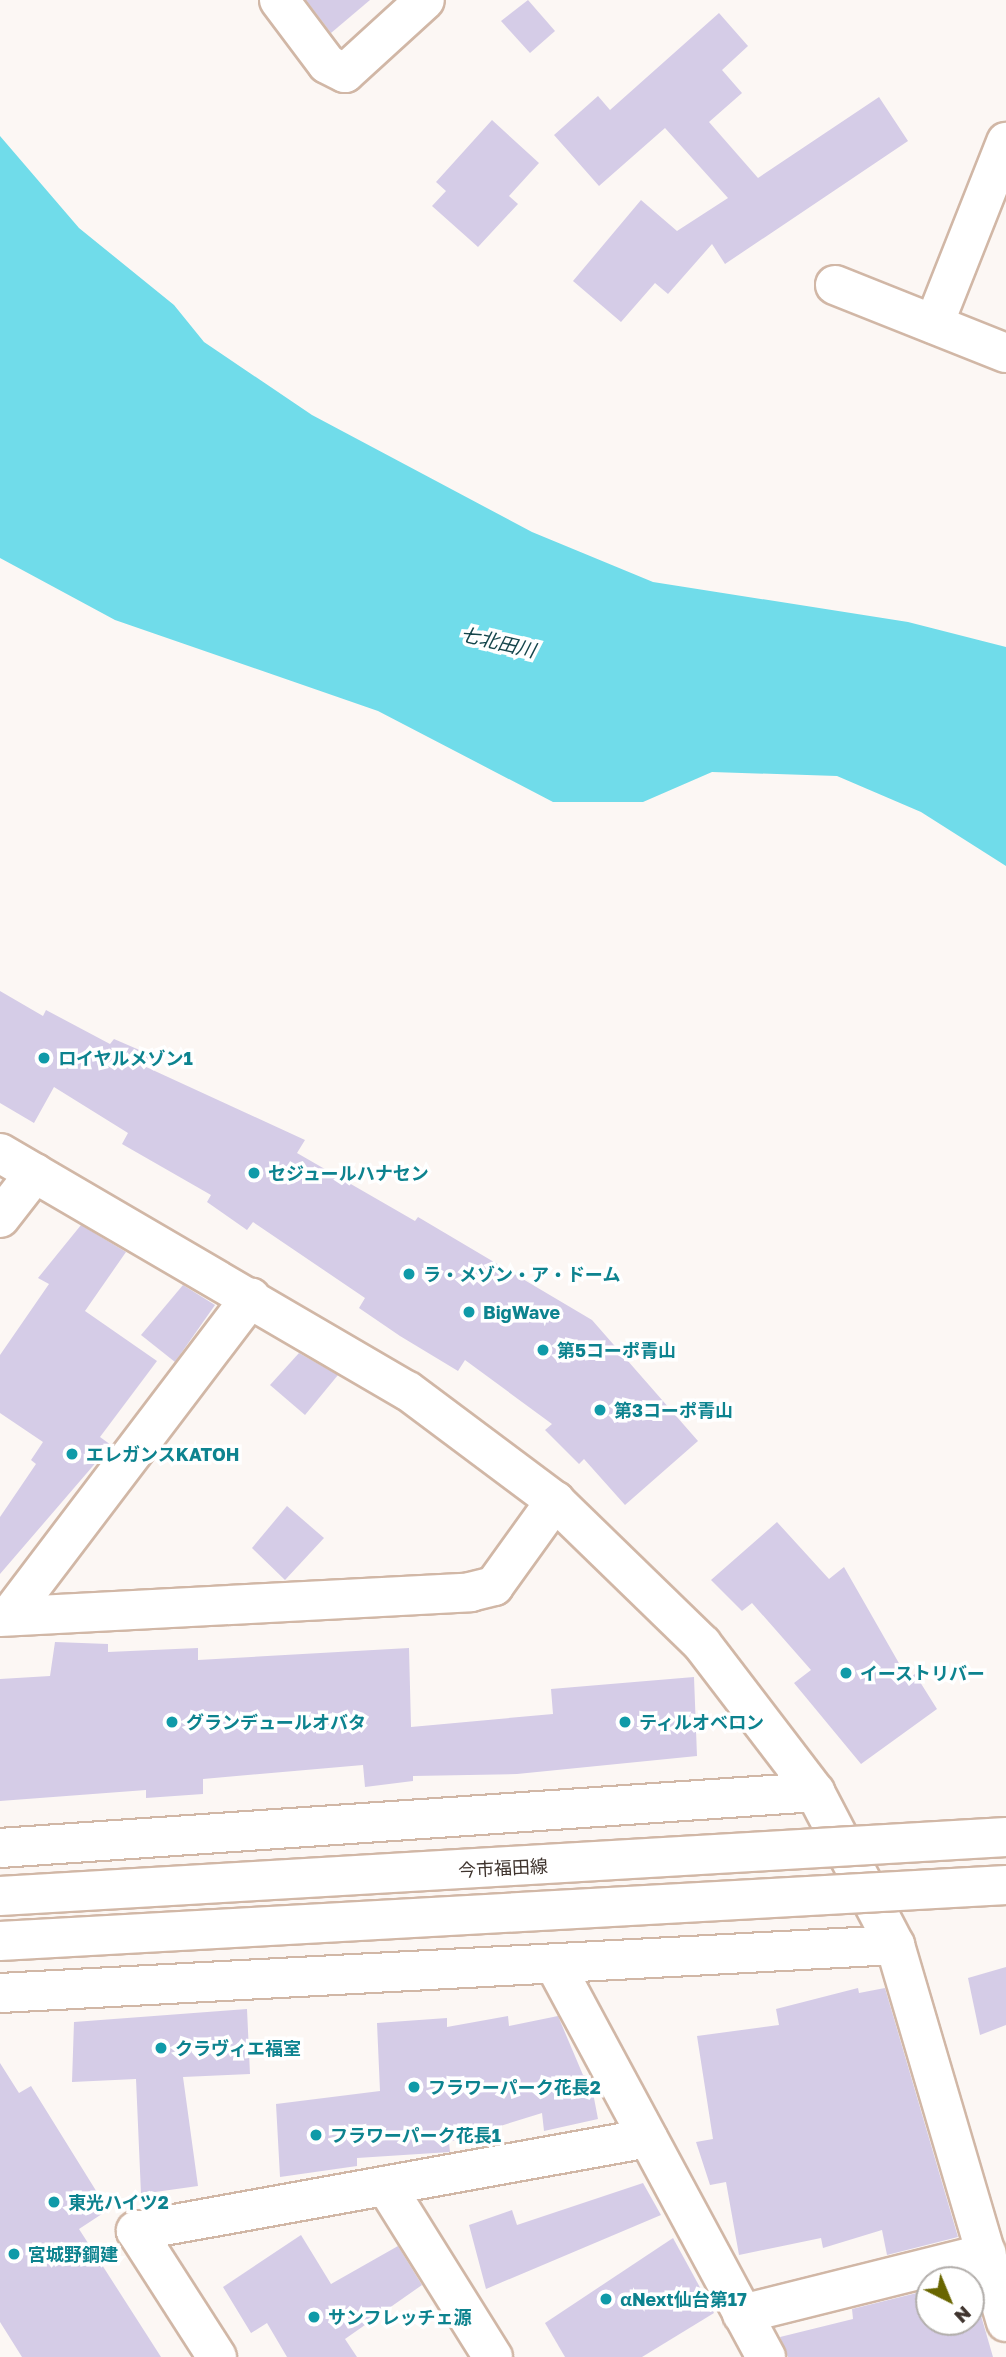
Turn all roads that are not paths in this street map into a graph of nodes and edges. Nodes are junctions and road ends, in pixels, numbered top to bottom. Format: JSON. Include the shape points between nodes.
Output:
{"nodes":[{"id":1,"x":279,"y":0,"type":"edge"},
{"id":2,"x":425,"y":0,"type":"edge"},
{"id":3,"x":1006,"y":142,"type":"edge"},
{"id":4,"x":835,"y":285,"type":"dead end"},
{"id":5,"x":934,"y":324,"type":"junction"},
{"id":6,"x":1006,"y":353,"type":"edge"},
{"id":7,"x":0,"y":1153,"type":"edge"},
{"id":8,"x":35,"y":1173,"type":"junction"},
{"id":9,"x":0,"y":1218,"type":"edge"},
{"id":10,"x":251,"y":1297,"type":"junction"},
{"id":11,"x":555,"y":1501,"type":"junction"},
{"id":12,"x":5,"y":1616,"type":"edge"},
{"id":13,"x":815,"y":1792,"type":"junction"},
{"id":14,"x":1006,"y":1836,"type":"edge"},
{"id":15,"x":0,"y":1848,"type":"edge"},
{"id":16,"x":1006,"y":1885,"type":"edge"},
{"id":17,"x":0,"y":1896,"type":"edge"},
{"id":18,"x":0,"y":1941,"type":"edge"},
{"id":19,"x":895,"y":1945,"type":"junction"},
{"id":20,"x":556,"y":1967,"type":"junction"},
{"id":21,"x":0,"y":1993,"type":"edge"},
{"id":22,"x":648,"y":2138,"type":"junction"},
{"id":23,"x":386,"y":2186,"type":"junction"},
{"id":24,"x":986,"y":2253,"type":"junction"},
{"id":25,"x":742,"y":2314,"type":"junction"},
{"id":26,"x":1006,"y":2322,"type":"edge"},
{"id":27,"x":217,"y":2357,"type":"edge"},
{"id":28,"x":493,"y":2357,"type":"edge"},
{"id":29,"x":766,"y":2357,"type":"edge"}],
"edges":[{"from":1,"to":2,"type":"street","via":[[327,64],[345,73]]},
{"from":3,"to":5,"type":"street"},
{"from":4,"to":5,"type":"street"},
{"from":5,"to":6,"type":"street"},
{"from":7,"to":8,"type":"street"},
{"from":8,"to":9,"type":"street"},
{"from":8,"to":10,"type":"street"},
{"from":10,"to":11,"type":"street","via":[[408,1391]]},
{"from":10,"to":12,"type":"street"},
{"from":11,"to":12,"type":"street","via":[[494,1586],[470,1592]]},
{"from":11,"to":13,"type":"street","via":[[702,1644]]},
{"from":13,"to":15,"type":"street"},
{"from":13,"to":19,"type":"street"},
{"from":14,"to":17,"type":"street","name":"今市福田線","bridge":true},
{"from":16,"to":18,"type":"street","bridge":true},
{"from":19,"to":20,"type":"street"},
{"from":19,"to":24,"type":"street"},
{"from":20,"to":21,"type":"street"},
{"from":20,"to":22,"type":"street"},
{"from":22,"to":23,"type":"street"},
{"from":22,"to":25,"type":"street"},
{"from":23,"to":27,"type":"street","via":[[136,2231]]},
{"from":23,"to":28,"type":"street"},
{"from":24,"to":25,"type":"street"},
{"from":24,"to":26,"type":"street"},
{"from":25,"to":29,"type":"street"}]}
